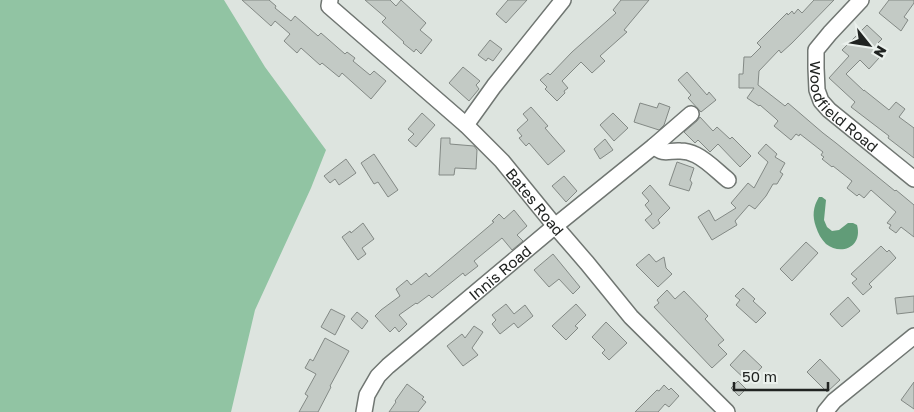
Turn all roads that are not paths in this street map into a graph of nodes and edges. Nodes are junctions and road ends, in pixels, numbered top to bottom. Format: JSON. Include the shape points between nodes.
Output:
{"nodes":[{"id":1,"x":563,"y":0,"type":"edge"},
{"id":2,"x":861,"y":0,"type":"edge"},
{"id":3,"x":330,"y":3,"type":"edge"},
{"id":4,"x":691,"y":114,"type":"dead end"},
{"id":5,"x":466,"y":124,"type":"junction"},
{"id":6,"x":654,"y":146,"type":"junction"},
{"id":7,"x":914,"y":179,"type":"edge"},
{"id":8,"x":728,"y":180,"type":"dead end"},
{"id":9,"x":554,"y":226,"type":"junction"},
{"id":10,"x":914,"y":336,"type":"edge"},
{"id":11,"x":364,"y":412,"type":"edge"},
{"id":12,"x":727,"y":412,"type":"edge"},
{"id":13,"x":825,"y":412,"type":"edge"}],
"edges":[{"from":1,"to":5,"type":"street"},
{"from":2,"to":7,"type":"street","name":"Woodfield Road","via":[[816,50],[821,101]]},
{"from":3,"to":5,"type":"street","name":"Bates Road"},
{"from":4,"to":6,"type":"street","name":"Innis Road"},
{"from":5,"to":9,"type":"street","name":"Bates Road","via":[[502,161]]},
{"from":6,"to":8,"type":"street","via":[[658,151],[667,153],[681,150],[696,155]]},
{"from":6,"to":9,"type":"street","name":"Innis Road"},
{"from":9,"to":11,"type":"street","name":"Innis Road","via":[[388,366],[367,395]]},
{"from":9,"to":12,"type":"street","name":"Bates Road","via":[[631,317]]},
{"from":10,"to":13,"type":"street","via":[[834,401]]}]}
